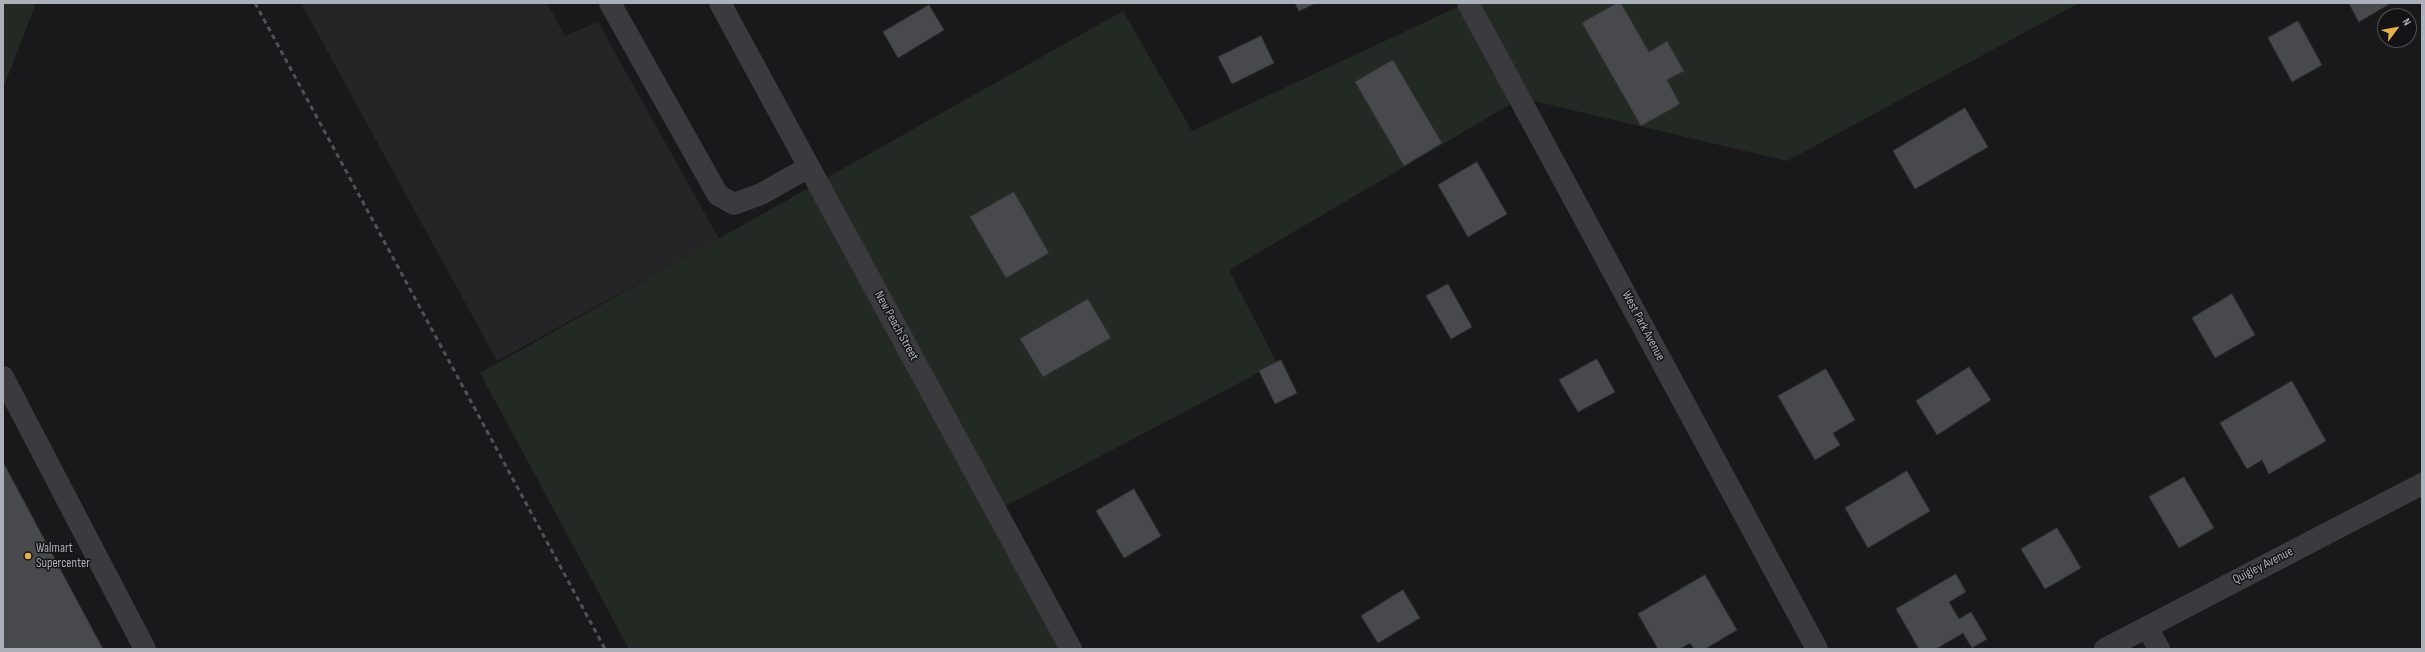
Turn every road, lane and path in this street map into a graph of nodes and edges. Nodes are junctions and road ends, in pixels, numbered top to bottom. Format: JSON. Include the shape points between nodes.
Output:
{"nodes":[{"id":1,"x":610,"y":3,"type":"edge"},
{"id":2,"x":720,"y":3,"type":"edge"},
{"id":3,"x":1468,"y":3,"type":"edge"},
{"id":4,"x":809,"y":167,"type":"junction"},
{"id":5,"x":3,"y":377,"type":"edge"},
{"id":6,"x":2422,"y":484,"type":"edge"},
{"id":7,"x":2147,"y":627,"type":"junction"},
{"id":8,"x":2110,"y":648,"type":"edge"},
{"id":9,"x":145,"y":649,"type":"edge"},
{"id":10,"x":1071,"y":649,"type":"edge"},
{"id":11,"x":1817,"y":649,"type":"edge"},
{"id":12,"x":2159,"y":649,"type":"edge"}],
"edges":[{"from":1,"to":4,"type":"street","via":[[718,195],[734,204],[761,194]]},
{"from":2,"to":4,"type":"street","name":"New Peach Street"},
{"from":3,"to":11,"type":"street","name":"West Park Avenue"},
{"from":4,"to":10,"type":"street","name":"New Peach Street"},
{"from":5,"to":9,"type":"street"},
{"from":6,"to":7,"type":"street","name":"Quigley Avenue"},
{"from":7,"to":8,"type":"street","name":"Quigley Avenue"},
{"from":7,"to":12,"type":"street"}]}
